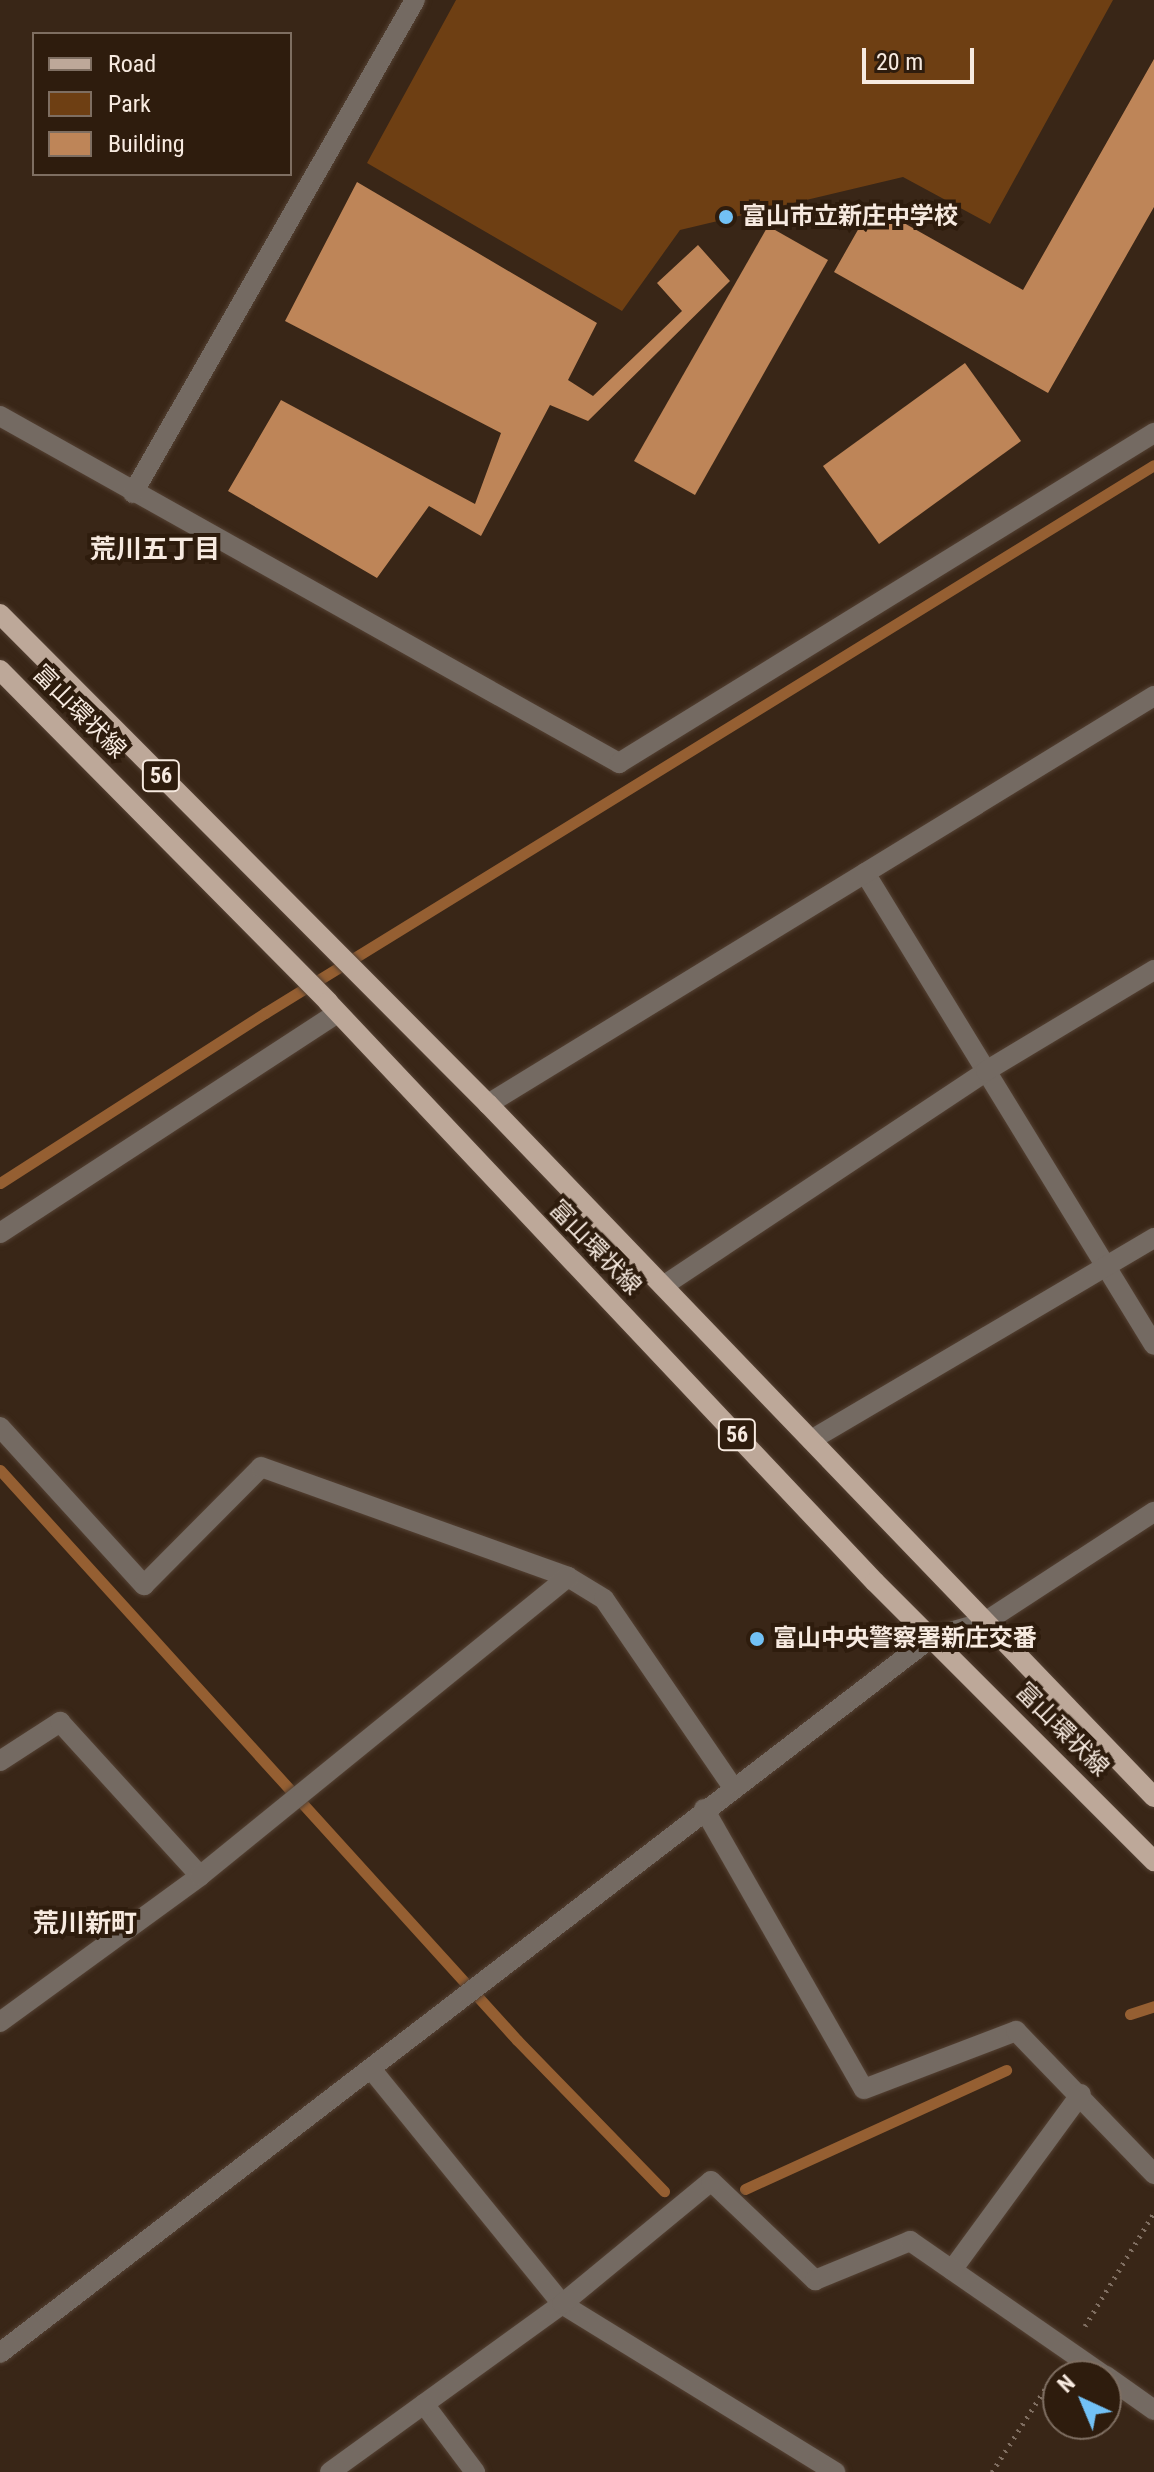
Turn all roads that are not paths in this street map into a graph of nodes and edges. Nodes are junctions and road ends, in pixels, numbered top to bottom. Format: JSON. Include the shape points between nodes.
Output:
{"nodes":[{"id":1,"x":415,"y":0,"type":"edge"},
{"id":2,"x":0,"y":416,"type":"edge"},
{"id":3,"x":1154,"y":433,"type":"edge"},
{"id":4,"x":133,"y":493,"type":"junction"},
{"id":5,"x":0,"y":614,"type":"edge"},
{"id":6,"x":0,"y":670,"type":"edge"},
{"id":7,"x":1154,"y":696,"type":"edge"},
{"id":8,"x":865,"y":873,"type":"junction"},
{"id":9,"x":1154,"y":970,"type":"edge"},
{"id":10,"x":333,"y":1008,"type":"junction"},
{"id":11,"x":986,"y":1071,"type":"junction"},
{"id":12,"x":488,"y":1104,"type":"junction"},
{"id":13,"x":0,"y":1233,"type":"edge"},
{"id":14,"x":1154,"y":1238,"type":"edge"},
{"id":15,"x":1106,"y":1266,"type":"junction"},
{"id":16,"x":663,"y":1286,"type":"junction"},
{"id":17,"x":1154,"y":1345,"type":"edge"},
{"id":18,"x":0,"y":1427,"type":"edge"},
{"id":19,"x":811,"y":1440,"type":"junction"},
{"id":20,"x":1154,"y":1512,"type":"edge"},
{"id":21,"x":568,"y":1577,"type":"junction"},
{"id":22,"x":985,"y":1622,"type":"junction"},
{"id":23,"x":932,"y":1637,"type":"junction"},
{"id":24,"x":0,"y":1761,"type":"edge"},
{"id":25,"x":734,"y":1789,"type":"junction"},
{"id":26,"x":1152,"y":1792,"type":"edge"},
{"id":27,"x":704,"y":1809,"type":"junction"},
{"id":28,"x":1154,"y":1861,"type":"edge"},
{"id":29,"x":200,"y":1876,"type":"junction"},
{"id":30,"x":0,"y":2022,"type":"edge"},
{"id":31,"x":372,"y":2070,"type":"junction"},
{"id":32,"x":1081,"y":2094,"type":"junction"},
{"id":33,"x":1154,"y":2174,"type":"edge"},
{"id":34,"x":952,"y":2270,"type":"junction"},
{"id":35,"x":562,"y":2304,"type":"junction"},
{"id":36,"x":0,"y":2353,"type":"edge"},
{"id":37,"x":1083,"y":2360,"type":"edge"},
{"id":38,"x":1122,"y":2387,"type":"edge"},
{"id":39,"x":424,"y":2404,"type":"junction"},
{"id":40,"x":1154,"y":2410,"type":"edge"},
{"id":41,"x":330,"y":2472,"type":"edge"},
{"id":42,"x":475,"y":2472,"type":"edge"},
{"id":43,"x":835,"y":2472,"type":"edge"}],
"edges":[{"from":1,"to":4,"type":"street"},
{"from":2,"to":4,"type":"street"},
{"from":3,"to":4,"type":"street","via":[[619,763]]},
{"from":5,"to":12,"type":"main road","name":"富山環状線","number":"56"},
{"from":6,"to":10,"type":"main road","name":"富山環状線","number":"56"},
{"from":7,"to":8,"type":"street"},
{"from":8,"to":11,"type":"street"},
{"from":8,"to":12,"type":"street"},
{"from":9,"to":11,"type":"street"},
{"from":10,"to":13,"type":"street"},
{"from":10,"to":23,"type":"main road","name":"富山環状線","number":"56"},
{"from":11,"to":15,"type":"street"},
{"from":11,"to":16,"type":"street"},
{"from":12,"to":16,"type":"main road","name":"富山環状線","number":"56"},
{"from":14,"to":15,"type":"street"},
{"from":15,"to":17,"type":"street"},
{"from":15,"to":19,"type":"street"},
{"from":16,"to":19,"type":"main road","name":"富山環状線","number":"56"},
{"from":18,"to":21,"type":"street","via":[[144,1585],[261,1467]]},
{"from":19,"to":22,"type":"main road","name":"富山環状線","number":"56"},
{"from":20,"to":22,"type":"street"},
{"from":21,"to":25,"type":"street","via":[[604,1599]]},
{"from":21,"to":29,"type":"street"},
{"from":22,"to":23,"type":"street"},
{"from":22,"to":26,"type":"main road","name":"富山環状線","number":"56"},
{"from":23,"to":25,"type":"street"},
{"from":23,"to":28,"type":"main road","name":"富山環状線","number":"56"},
{"from":24,"to":29,"type":"street","via":[[60,1722]]},
{"from":25,"to":27,"type":"street"},
{"from":27,"to":31,"type":"street"},
{"from":27,"to":32,"type":"street","via":[[864,2089],[1016,2031]]},
{"from":29,"to":30,"type":"street"},
{"from":31,"to":35,"type":"street"},
{"from":31,"to":36,"type":"street"},
{"from":32,"to":33,"type":"street"},
{"from":32,"to":34,"type":"street"},
{"from":34,"to":35,"type":"street","via":[[910,2241],[815,2280],[711,2181]]},
{"from":34,"to":37,"type":"street"},
{"from":35,"to":39,"type":"street"},
{"from":35,"to":43,"type":"street"},
{"from":38,"to":40,"type":"street"},
{"from":39,"to":41,"type":"street"},
{"from":39,"to":42,"type":"street"}]}
